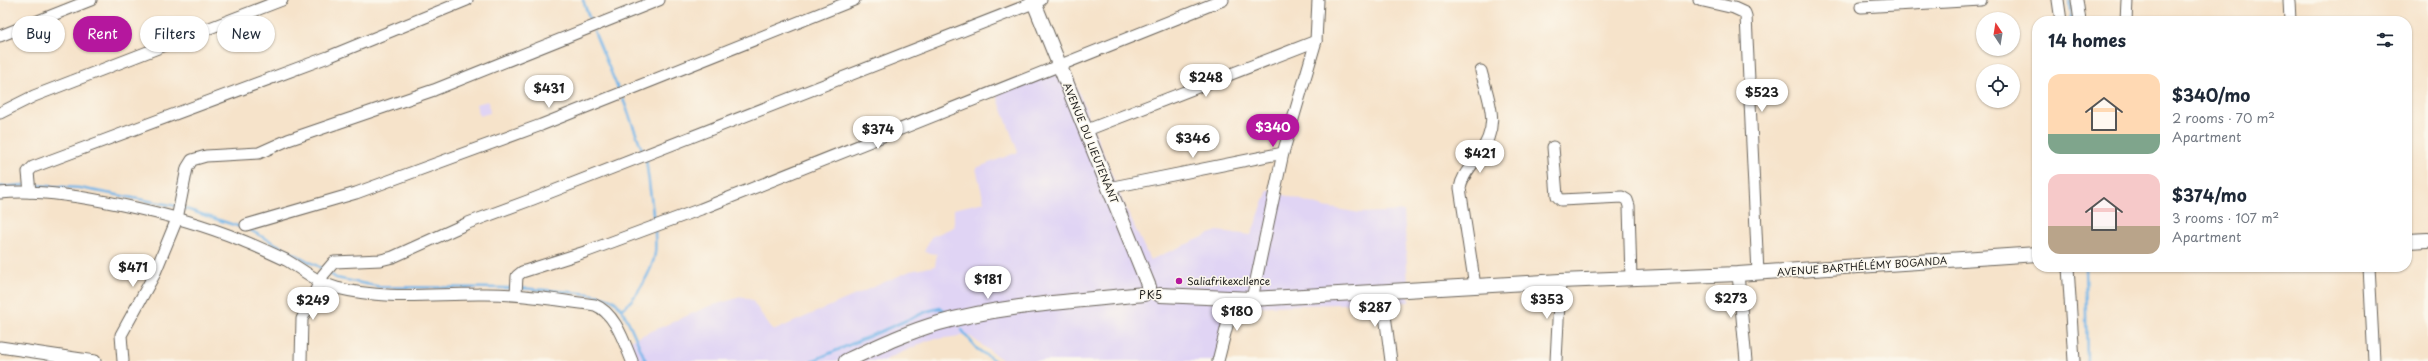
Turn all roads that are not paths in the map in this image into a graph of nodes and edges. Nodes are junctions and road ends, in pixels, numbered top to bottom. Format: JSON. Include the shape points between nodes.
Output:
{"nodes":[{"id":1,"x":91,"y":0,"type":"edge"},
{"id":2,"x":282,"y":0,"type":"edge"},
{"id":3,"x":467,"y":0,"type":"edge"},
{"id":4,"x":659,"y":0,"type":"edge"},
{"id":5,"x":854,"y":0,"type":"edge"},
{"id":6,"x":1224,"y":0,"type":"edge"},
{"id":7,"x":1318,"y":0,"type":"edge"},
{"id":8,"x":1699,"y":0,"type":"edge"},
{"id":9,"x":1981,"y":0,"type":"edge"},
{"id":10,"x":2058,"y":0,"type":"edge"},
{"id":11,"x":2077,"y":0,"type":"edge"},
{"id":12,"x":2127,"y":0,"type":"edge"},
{"id":13,"x":2289,"y":0,"type":"edge"},
{"id":14,"x":1036,"y":1,"type":"edge"},
{"id":15,"x":1861,"y":7,"type":"dead end"},
{"id":16,"x":2060,"y":16,"type":"edge"},
{"id":17,"x":2079,"y":16,"type":"edge"},
{"id":18,"x":2126,"y":16,"type":"edge"},
{"id":19,"x":2290,"y":16,"type":"edge"},
{"id":20,"x":0,"y":36,"type":"edge"},
{"id":21,"x":1316,"y":41,"type":"junction"},
{"id":22,"x":1060,"y":66,"type":"junction"},
{"id":23,"x":1481,"y":71,"type":"dead end"},
{"id":24,"x":0,"y":113,"type":"edge"},
{"id":25,"x":1087,"y":130,"type":"junction"},
{"id":26,"x":1553,"y":147,"type":"dead end"},
{"id":27,"x":1283,"y":153,"type":"junction"},
{"id":28,"x":29,"y":186,"type":"junction"},
{"id":29,"x":1108,"y":188,"type":"junction"},
{"id":30,"x":0,"y":193,"type":"edge"},
{"id":31,"x":177,"y":219,"type":"junction"},
{"id":32,"x":246,"y":225,"type":"dead end"},
{"id":33,"x":2412,"y":240,"type":"edge"},
{"id":34,"x":2428,"y":240,"type":"edge"},
{"id":35,"x":2032,"y":254,"type":"edge"},
{"id":36,"x":2068,"y":272,"type":"edge"},
{"id":37,"x":2369,"y":272,"type":"edge"},
{"id":38,"x":1758,"y":273,"type":"junction"},
{"id":39,"x":1738,"y":274,"type":"junction"},
{"id":40,"x":323,"y":275,"type":"junction"},
{"id":41,"x":1631,"y":279,"type":"junction"},
{"id":42,"x":1560,"y":281,"type":"junction"},
{"id":43,"x":1475,"y":286,"type":"junction"},
{"id":44,"x":516,"y":289,"type":"junction"},
{"id":45,"x":1151,"y":292,"type":"junction"},
{"id":46,"x":1382,"y":292,"type":"junction"},
{"id":47,"x":1234,"y":298,"type":"junction"},
{"id":48,"x":1252,"y":299,"type":"junction"},
{"id":49,"x":0,"y":347,"type":"edge"},
{"id":50,"x":95,"y":361,"type":"edge"},
{"id":51,"x":122,"y":361,"type":"edge"},
{"id":52,"x":302,"y":361,"type":"edge"},
{"id":53,"x":632,"y":361,"type":"edge"},
{"id":54,"x":846,"y":361,"type":"edge"},
{"id":55,"x":1218,"y":361,"type":"edge"},
{"id":56,"x":1391,"y":361,"type":"edge"},
{"id":57,"x":1556,"y":361,"type":"edge"},
{"id":58,"x":1746,"y":361,"type":"edge"},
{"id":59,"x":2074,"y":361,"type":"edge"},
{"id":60,"x":2374,"y":361,"type":"edge"}],
"edges":[{"from":1,"to":20,"type":"street"},
{"from":2,"to":24,"type":"street","via":[[34,96]]},
{"from":3,"to":28,"type":"street","via":[[328,57],[32,167],[28,172]]},
{"from":4,"to":31,"type":"street","via":[[405,101],[288,140],[259,153],[206,156],[192,160],[187,168]]},
{"from":5,"to":32,"type":"street","via":[[534,128],[356,193]]},
{"from":6,"to":22,"type":"street"},
{"from":7,"to":21,"type":"street"},
{"from":8,"to":38,"type":"street","via":[[1734,8],[1746,16]]},
{"from":9,"to":15,"type":"street"},
{"from":10,"to":16,"type":"street"},
{"from":11,"to":17,"type":"street"},
{"from":12,"to":18,"type":"street"},
{"from":13,"to":19,"type":"street"},
{"from":14,"to":22,"type":"main road","name":"AVENUE DU LIEUTENANT"},
{"from":14,"to":40,"type":"street","via":[[533,199],[496,211],[393,257],[368,262],[334,262]]},
{"from":21,"to":25,"type":"street"},
{"from":21,"to":27,"type":"street"},
{"from":22,"to":25,"type":"main road","name":"AVENUE DU LIEUTENANT"},
{"from":22,"to":44,"type":"street","via":[[701,209],[585,252],[522,272],[518,276]]},
{"from":23,"to":43,"type":"street","via":[[1492,112],[1492,130],[1489,142],[1462,178],[1460,188]]},
{"from":25,"to":29,"type":"main road","name":"AVENUE DU LIEUTENANT"},
{"from":26,"to":41,"type":"street","via":[[1557,196],[1561,200],[1622,197],[1627,200]]},
{"from":27,"to":29,"type":"street"},
{"from":27,"to":48,"type":"street"},
{"from":28,"to":30,"type":"street"},
{"from":28,"to":31,"type":"street"},
{"from":29,"to":45,"type":"main road","name":"AVENUE DU LIEUTENANT"},
{"from":31,"to":40,"type":"street","via":[[239,239]]},
{"from":31,"to":51,"type":"street","via":[[154,275],[124,326],[121,335]]},
{"from":33,"to":34,"type":"main road"},
{"from":35,"to":38,"type":"main road","name":"AVENUE BARTHÉLÉMY BOGANDA"},
{"from":36,"to":59,"type":"street"},
{"from":37,"to":60,"type":"street"},
{"from":38,"to":39,"type":"main road","name":"AVENUE BARTHÉLÉMY BOGANDA"},
{"from":39,"to":41,"type":"main road","name":"AVENUE BARTHÉLÉMY BOGANDA"},
{"from":39,"to":58,"type":"street"},
{"from":40,"to":44,"type":"street","via":[[337,288],[384,296]]},
{"from":40,"to":52,"type":"street","via":[[302,319]]},
{"from":41,"to":42,"type":"main road","name":"AVENUE BARTHÉLÉMY BOGANDA"},
{"from":42,"to":43,"type":"main road","name":"AVENUE BARTHÉLÉMY BOGANDA"},
{"from":42,"to":57,"type":"street"},
{"from":43,"to":46,"type":"main road","name":"AVENUE BARTHÉLÉMY BOGANDA"},
{"from":44,"to":53,"type":"street","via":[[604,308],[612,318]]},
{"from":45,"to":47,"type":"main road","name":"AVENUE BARTHÉLÉMY BOGANDA"},
{"from":45,"to":54,"type":"main road","name":"AVENUE BARTHÉLÉMY BOGANDA","via":[[946,321]]},
{"from":46,"to":48,"type":"main road","name":"AVENUE BARTHÉLÉMY BOGANDA"},
{"from":46,"to":56,"type":"street"},
{"from":47,"to":48,"type":"main road","name":"AVENUE BARTHÉLÉMY BOGANDA"},
{"from":47,"to":55,"type":"street"},
{"from":49,"to":50,"type":"street"}]}
